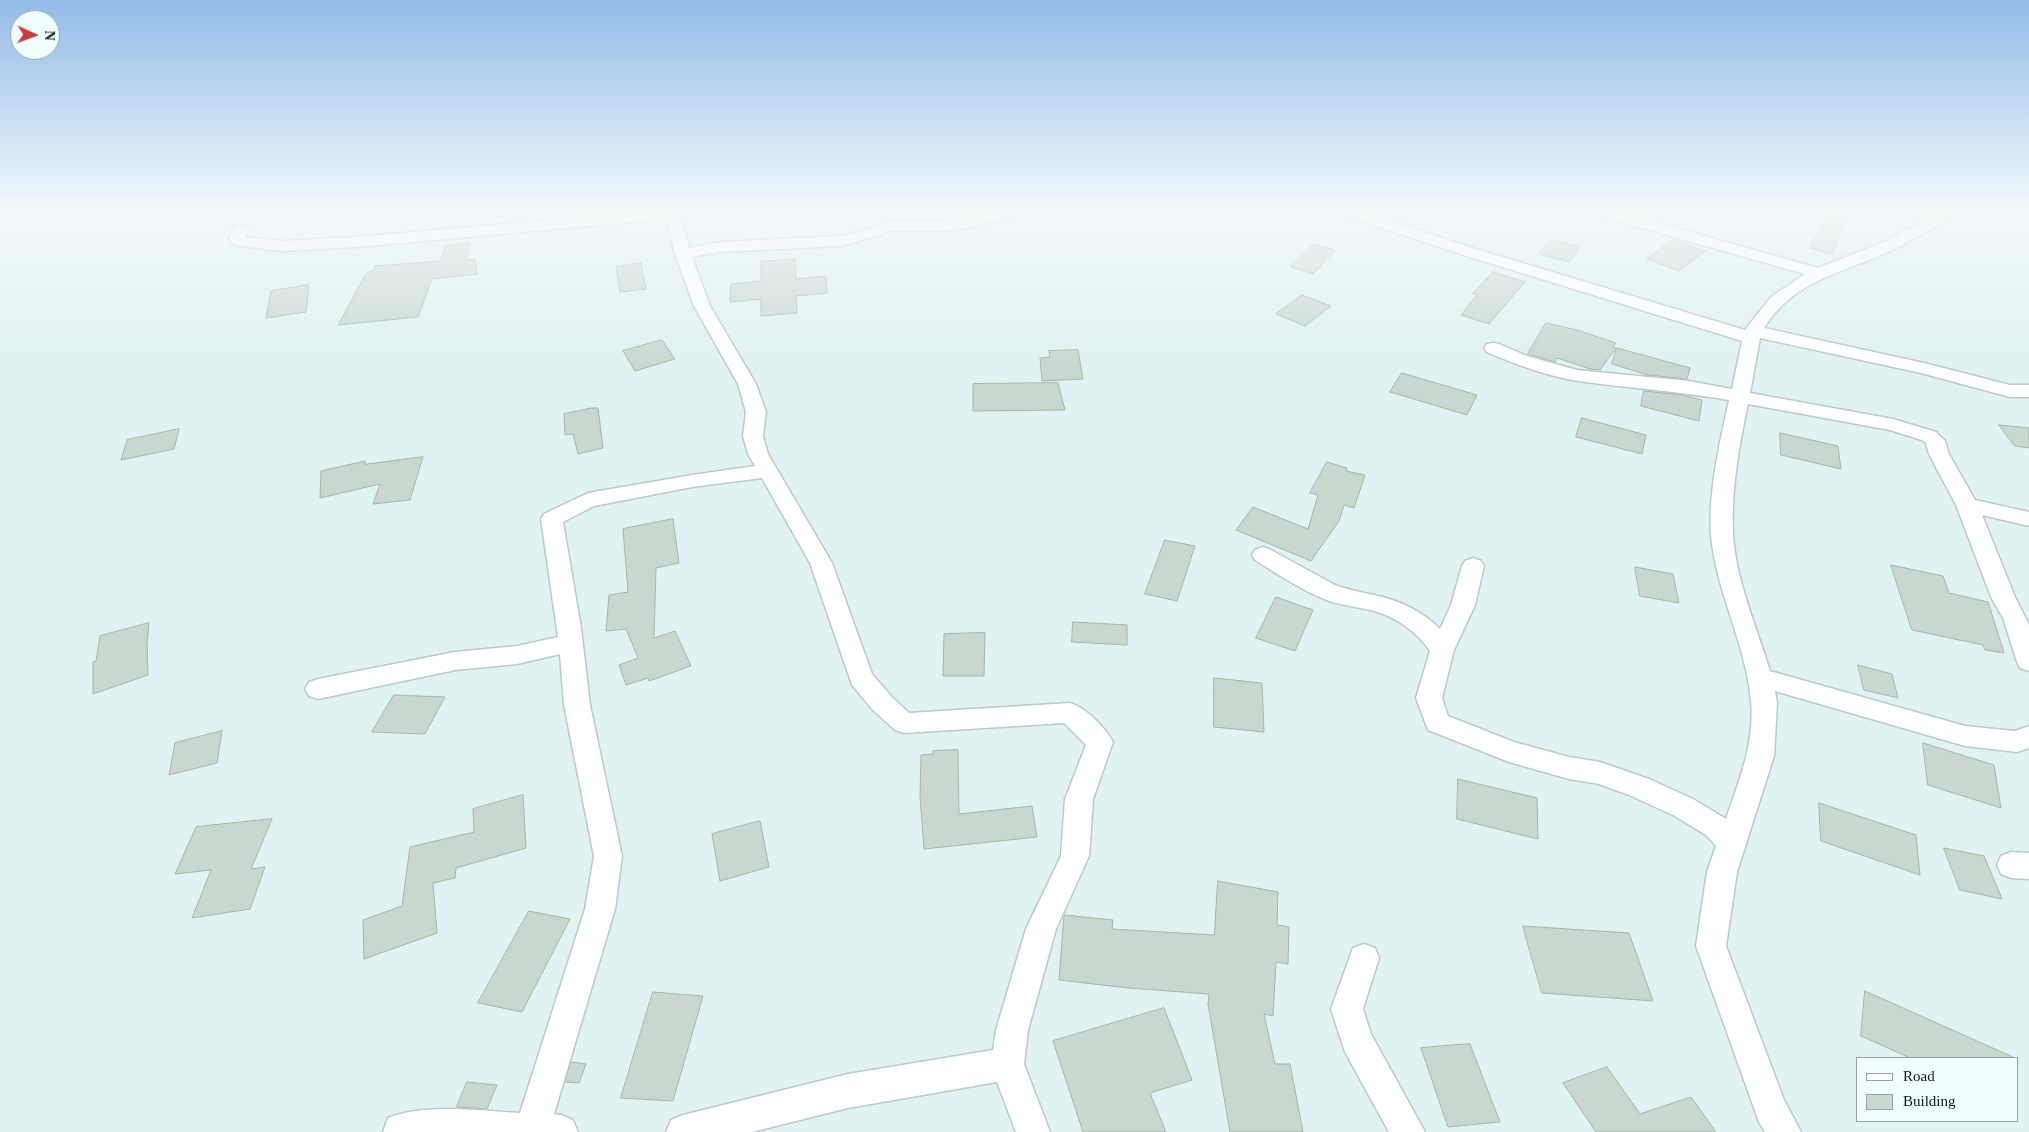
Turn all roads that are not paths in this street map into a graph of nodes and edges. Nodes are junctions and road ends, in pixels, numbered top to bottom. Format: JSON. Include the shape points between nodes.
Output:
{"nodes":[{"id":1,"x":685,"y":261,"type":"edge"},
{"id":2,"x":1500,"y":261,"type":"edge"},
{"id":3,"x":1778,"y":261,"type":"edge"},
{"id":4,"x":1853,"y":261,"type":"edge"},
{"id":5,"x":1819,"y":273,"type":"junction"},
{"id":6,"x":1752,"y":335,"type":"junction"},
{"id":7,"x":1493,"y":348,"type":"dead end"},
{"id":8,"x":2029,"y":391,"type":"edge"},
{"id":9,"x":1740,"y":398,"type":"junction"},
{"id":10,"x":768,"y":471,"type":"junction"},
{"id":11,"x":1968,"y":505,"type":"junction"},
{"id":12,"x":2029,"y":519,"type":"edge"},
{"id":13,"x":1263,"y":555,"type":"dead end"},
{"id":14,"x":1473,"y":566,"type":"dead end"},
{"id":15,"x":572,"y":643,"type":"junction"},
{"id":16,"x":1442,"y":650,"type":"junction"},
{"id":17,"x":2029,"y":662,"type":"edge"},
{"id":18,"x":1760,"y":677,"type":"junction"},
{"id":19,"x":318,"y":689,"type":"dead end"},
{"id":20,"x":2025,"y":743,"type":"edge"},
{"id":21,"x":1732,"y":843,"type":"junction"},
{"id":22,"x":1364,"y":958,"type":"dead end"},
{"id":23,"x":1007,"y":1064,"type":"junction"},
{"id":24,"x":546,"y":1131,"type":"edge"},
{"id":25,"x":400,"y":1132,"type":"edge"},
{"id":26,"x":683,"y":1132,"type":"edge"},
{"id":27,"x":1033,"y":1132,"type":"edge"},
{"id":28,"x":1408,"y":1132,"type":"edge"},
{"id":29,"x":1784,"y":1132,"type":"edge"}],
"edges":[{"from":1,"to":10,"type":"street","via":[[702,306],[747,384],[756,412],[753,436]]},
{"from":2,"to":6,"type":"street"},
{"from":3,"to":5,"type":"street"},
{"from":4,"to":5,"type":"street"},
{"from":5,"to":6,"type":"street","via":[[1801,281],[1777,299],[1760,319]]},
{"from":6,"to":8,"type":"street","via":[[1924,368],[2010,391]]},
{"from":6,"to":9,"type":"street"},
{"from":7,"to":9,"type":"street","via":[[1530,363],[1576,375],[1680,386]]},
{"from":9,"to":11,"type":"street","via":[[1893,425],[1929,436],[1935,441]]},
{"from":9,"to":18,"type":"street","via":[[1730,443],[1722,534],[1727,569]]},
{"from":10,"to":15,"type":"street","via":[[588,500],[552,519]]},
{"from":10,"to":23,"type":"street","via":[[821,563],[861,678],[904,723],[1070,713],[1100,742],[1080,800],[1075,856],[1041,929],[1020,1000]]},
{"from":11,"to":12,"type":"street"},
{"from":11,"to":17,"type":"street","via":[[2003,596],[2015,618]]},
{"from":13,"to":16,"type":"street","via":[[1304,580],[1338,595],[1383,605],[1416,620],[1433,635]]},
{"from":14,"to":16,"type":"street","via":[[1463,605]]},
{"from":15,"to":19,"type":"street","via":[[516,655],[455,661]]},
{"from":15,"to":24,"type":"street","via":[[577,705],[608,856],[600,909]]},
{"from":16,"to":21,"type":"street","via":[[1429,698],[1437,723],[1509,751],[1569,768],[1600,772],[1639,787],[1708,822]]},
{"from":18,"to":20,"type":"street","via":[[1965,736]]},
{"from":18,"to":21,"type":"street","via":[[1764,703],[1761,756]]},
{"from":21,"to":29,"type":"street","via":[[1722,872],[1712,946],[1771,1110]]},
{"from":22,"to":28,"type":"street","via":[[1347,1009],[1356,1041]]},
{"from":23,"to":26,"type":"street","via":[[848,1091]]},
{"from":23,"to":27,"type":"street"},
{"from":24,"to":25,"type":"street","via":[[444,1127]]}]}
